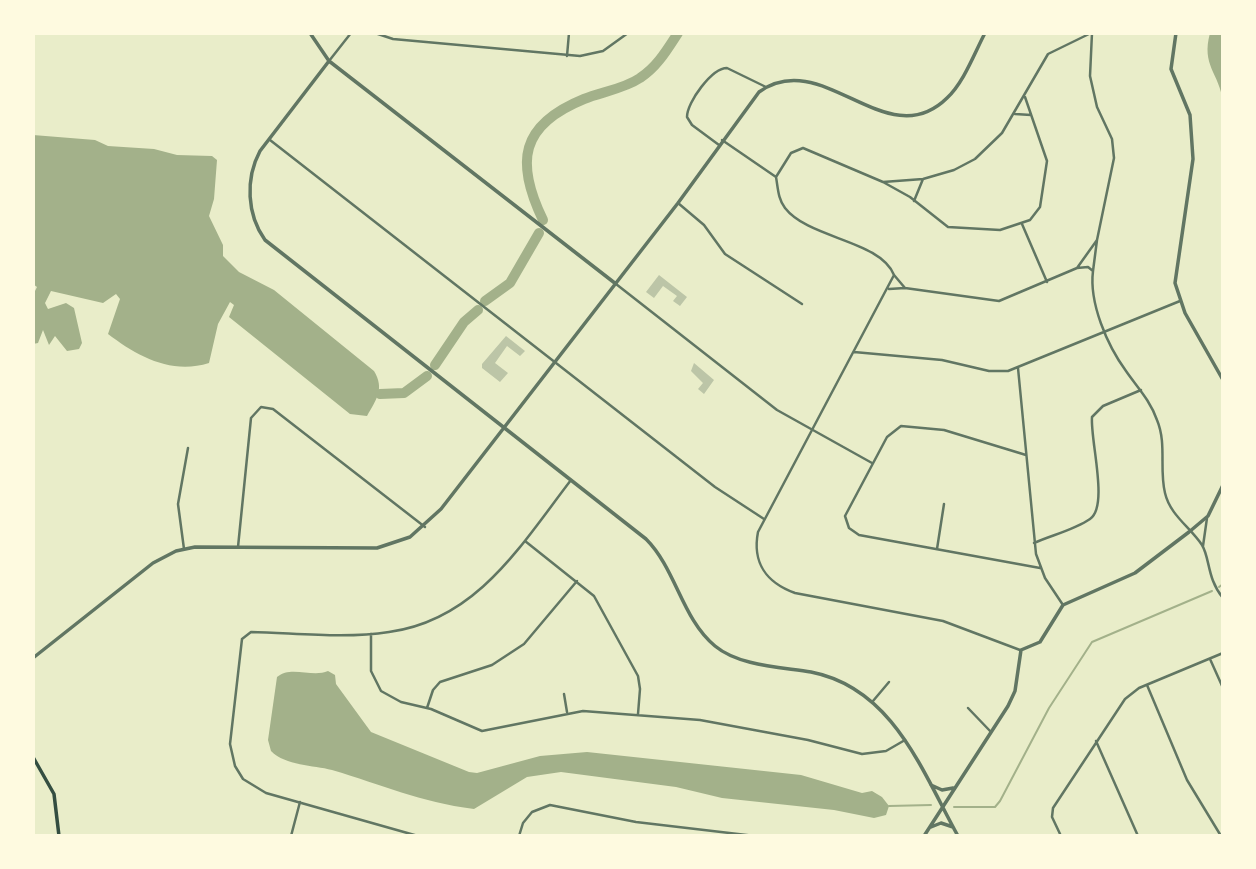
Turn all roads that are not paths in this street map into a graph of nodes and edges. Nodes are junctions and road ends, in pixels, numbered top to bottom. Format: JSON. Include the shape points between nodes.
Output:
{"nodes":[{"id":1,"x":310,"y":33,"type":"edge"},
{"id":2,"x":351,"y":33,"type":"edge"},
{"id":3,"x":375,"y":33,"type":"edge"},
{"id":4,"x":569,"y":33,"type":"edge"},
{"id":5,"x":628,"y":33,"type":"edge"},
{"id":6,"x":985,"y":33,"type":"edge"},
{"id":7,"x":1091,"y":33,"type":"edge"},
{"id":8,"x":1176,"y":33,"type":"edge"},
{"id":9,"x":566,"y":56,"type":"junction"},
{"id":10,"x":330,"y":61,"type":"junction"},
{"id":11,"x":766,"y":87,"type":"junction"},
{"id":12,"x":1025,"y":96,"type":"junction"},
{"id":13,"x":1015,"y":114,"type":"junction"},
{"id":14,"x":1031,"y":115,"type":"junction"},
{"id":15,"x":269,"y":139,"type":"junction"},
{"id":16,"x":722,"y":140,"type":"junction"},
{"id":17,"x":719,"y":145,"type":"junction"},
{"id":18,"x":776,"y":177,"type":"junction"},
{"id":19,"x":923,"y":179,"type":"junction"},
{"id":20,"x":883,"y":182,"type":"junction"},
{"id":21,"x":914,"y":201,"type":"junction"},
{"id":22,"x":678,"y":203,"type":"junction"},
{"id":23,"x":1022,"y":223,"type":"junction"},
{"id":24,"x":1097,"y":239,"type":"junction"},
{"id":25,"x":1077,"y":268,"type":"junction"},
{"id":26,"x":1093,"y":271,"type":"junction"},
{"id":27,"x":894,"y":275,"type":"junction"},
{"id":28,"x":1047,"y":282,"type":"junction"},
{"id":29,"x":616,"y":284,"type":"junction"},
{"id":30,"x":905,"y":288,"type":"junction"},
{"id":31,"x":889,"y":289,"type":"junction"},
{"id":32,"x":1180,"y":301,"type":"junction"},
{"id":33,"x":802,"y":304,"type":"dead end"},
{"id":34,"x":1106,"y":331,"type":"junction"},
{"id":35,"x":854,"y":352,"type":"junction"},
{"id":36,"x":555,"y":362,"type":"junction"},
{"id":37,"x":1018,"y":368,"type":"junction"},
{"id":38,"x":1223,"y":380,"type":"edge"},
{"id":39,"x":1141,"y":390,"type":"junction"},
{"id":40,"x":504,"y":428,"type":"junction"},
{"id":41,"x":812,"y":430,"type":"junction"},
{"id":42,"x":188,"y":448,"type":"dead end"},
{"id":43,"x":1026,"y":455,"type":"junction"},
{"id":44,"x":873,"y":463,"type":"junction"},
{"id":45,"x":571,"y":480,"type":"junction"},
{"id":46,"x":1223,"y":485,"type":"edge"},
{"id":47,"x":943,"y":504,"type":"dead end"},
{"id":48,"x":1208,"y":516,"type":"junction"},
{"id":49,"x":764,"y":519,"type":"junction"},
{"id":50,"x":425,"y":527,"type":"junction"},
{"id":51,"x":1189,"y":532,"type":"junction"},
{"id":52,"x":525,"y":541,"type":"junction"},
{"id":53,"x":1034,"y":543,"type":"junction"},
{"id":54,"x":1203,"y":546,"type":"junction"},
{"id":55,"x":238,"y":547,"type":"junction"},
{"id":56,"x":184,"y":549,"type":"junction"},
{"id":57,"x":937,"y":549,"type":"junction"},
{"id":58,"x":1040,"y":568,"type":"junction"},
{"id":59,"x":577,"y":581,"type":"junction"},
{"id":60,"x":1223,"y":598,"type":"edge"},
{"id":61,"x":1063,"y":606,"type":"junction"},
{"id":62,"x":371,"y":634,"type":"junction"},
{"id":63,"x":1021,"y":650,"type":"junction"},
{"id":64,"x":1223,"y":653,"type":"edge"},
{"id":65,"x":33,"y":658,"type":"edge"},
{"id":66,"x":1210,"y":659,"type":"junction"},
{"id":67,"x":889,"y":682,"type":"dead end"},
{"id":68,"x":1147,"y":685,"type":"junction"},
{"id":69,"x":1223,"y":688,"type":"edge"},
{"id":70,"x":564,"y":694,"type":"dead end"},
{"id":71,"x":873,"y":701,"type":"junction"},
{"id":72,"x":427,"y":708,"type":"junction"},
{"id":73,"x":968,"y":708,"type":"dead end"},
{"id":74,"x":567,"y":712,"type":"junction"},
{"id":75,"x":638,"y":715,"type":"junction"},
{"id":76,"x":991,"y":732,"type":"junction"},
{"id":77,"x":905,"y":740,"type":"junction"},
{"id":78,"x":1096,"y":741,"type":"junction"},
{"id":79,"x":33,"y":757,"type":"edge"},
{"id":80,"x":930,"y":785,"type":"junction"},
{"id":81,"x":955,"y":788,"type":"junction"},
{"id":82,"x":300,"y":802,"type":"junction"},
{"id":83,"x":942,"y":808,"type":"junction"},
{"id":84,"x":929,"y":828,"type":"junction"},
{"id":85,"x":953,"y":828,"type":"junction"},
{"id":86,"x":59,"y":836,"type":"edge"},
{"id":87,"x":291,"y":836,"type":"edge"},
{"id":88,"x":418,"y":836,"type":"edge"},
{"id":89,"x":519,"y":836,"type":"edge"},
{"id":90,"x":755,"y":836,"type":"edge"},
{"id":91,"x":924,"y":836,"type":"edge"},
{"id":92,"x":958,"y":836,"type":"edge"},
{"id":93,"x":1061,"y":836,"type":"edge"},
{"id":94,"x":1138,"y":836,"type":"edge"},
{"id":95,"x":1221,"y":836,"type":"edge"}],
"edges":[{"from":1,"to":10,"type":"street"},
{"from":2,"to":10,"type":"street"},
{"from":3,"to":9,"type":"street","via":[[393,39]]},
{"from":4,"to":9,"type":"street"},
{"from":5,"to":9,"type":"street","via":[[603,51]]},
{"from":6,"to":11,"type":"street","via":[[954,91],[917,115],[877,111],[813,81],[792,79]]},
{"from":7,"to":12,"type":"street","via":[[1048,54]]},
{"from":7,"to":24,"type":"street","via":[[1093,94],[1114,151]]},
{"from":8,"to":32,"type":"street","via":[[1171,69],[1190,115],[1193,159],[1175,275]]},
{"from":10,"to":15,"type":"street"},
{"from":10,"to":29,"type":"street"},
{"from":11,"to":16,"type":"street"},
{"from":11,"to":17,"type":"street","via":[[727,68],[714,71],[687,117]]},
{"from":12,"to":13,"type":"street"},
{"from":12,"to":14,"type":"street"},
{"from":13,"to":14,"type":"street"},
{"from":13,"to":19,"type":"street","via":[[975,159]]},
{"from":14,"to":23,"type":"street","via":[[1047,168],[1039,211]]},
{"from":15,"to":36,"type":"street"},
{"from":15,"to":40,"type":"street","via":[[254,163],[250,193],[253,219],[265,240]]},
{"from":16,"to":17,"type":"street"},
{"from":16,"to":18,"type":"street"},
{"from":17,"to":22,"type":"street"},
{"from":18,"to":20,"type":"street","via":[[791,153],[803,148]]},
{"from":18,"to":27,"type":"street","via":[[781,201],[793,216],[884,260]]},
{"from":19,"to":20,"type":"street"},
{"from":19,"to":21,"type":"street"},
{"from":20,"to":21,"type":"street"},
{"from":21,"to":23,"type":"street","via":[[936,220],[956,229],[1000,230]]},
{"from":22,"to":29,"type":"street"},
{"from":22,"to":33,"type":"street","via":[[705,225],[725,254]]},
{"from":23,"to":28,"type":"street"},
{"from":24,"to":25,"type":"street"},
{"from":24,"to":26,"type":"street"},
{"from":25,"to":26,"type":"street"},
{"from":25,"to":28,"type":"street"},
{"from":26,"to":34,"type":"street","via":[[1092,296]]},
{"from":27,"to":30,"type":"street"},
{"from":27,"to":31,"type":"street"},
{"from":28,"to":30,"type":"street","via":[[991,301]]},
{"from":29,"to":36,"type":"street"},
{"from":29,"to":41,"type":"street","via":[[777,410]]},
{"from":30,"to":31,"type":"street"},
{"from":31,"to":35,"type":"street"},
{"from":32,"to":34,"type":"street"},
{"from":32,"to":38,"type":"street"},
{"from":34,"to":37,"type":"street"},
{"from":34,"to":39,"type":"street","via":[[1117,357]]},
{"from":35,"to":37,"type":"street","via":[[942,360],[989,371]]},
{"from":35,"to":41,"type":"street"},
{"from":36,"to":40,"type":"street"},
{"from":36,"to":49,"type":"street","via":[[715,487]]},
{"from":37,"to":43,"type":"street"},
{"from":39,"to":51,"type":"street","via":[[1161,432],[1166,499]]},
{"from":39,"to":53,"type":"street","via":[[1103,405],[1092,417],[1099,497],[1096,514]]},
{"from":40,"to":45,"type":"street"},
{"from":40,"to":50,"type":"street"},
{"from":41,"to":44,"type":"street"},
{"from":41,"to":49,"type":"street"},
{"from":42,"to":56,"type":"street","via":[[178,504]]},
{"from":43,"to":44,"type":"street","via":[[944,430],[905,425],[891,431]]},
{"from":43,"to":53,"type":"street"},
{"from":44,"to":57,"type":"street","via":[[847,510],[846,523],[859,535]]},
{"from":45,"to":52,"type":"street"},
{"from":45,"to":71,"type":"street","via":[[652,544],[715,646],[737,658],[830,677]]},
{"from":46,"to":48,"type":"street"},
{"from":47,"to":57,"type":"street"},
{"from":48,"to":51,"type":"street"},
{"from":48,"to":54,"type":"street"},
{"from":49,"to":63,"type":"street","via":[[756,541],[758,558],[774,584],[795,593],[943,621]]},
{"from":50,"to":55,"type":"street","via":[[411,537],[377,548]]},
{"from":50,"to":55,"type":"street","via":[[273,409],[261,407],[251,418]]},
{"from":51,"to":54,"type":"street"},
{"from":51,"to":61,"type":"street","via":[[1135,573]]},
{"from":52,"to":59,"type":"street"},
{"from":52,"to":62,"type":"street","via":[[485,587],[455,610],[409,628]]},
{"from":53,"to":58,"type":"street"},
{"from":54,"to":60,"type":"street","via":[[1209,573]]},
{"from":55,"to":56,"type":"street"},
{"from":56,"to":65,"type":"street","via":[[153,563]]},
{"from":57,"to":58,"type":"street"},
{"from":58,"to":61,"type":"street"},
{"from":59,"to":72,"type":"street","via":[[524,644],[492,665],[440,682]]},
{"from":59,"to":75,"type":"street","via":[[594,596],[638,676]]},
{"from":61,"to":63,"type":"street","via":[[1040,642]]},
{"from":62,"to":72,"type":"street","via":[[371,671],[379,689],[401,702]]},
{"from":62,"to":82,"type":"street","via":[[251,632],[241,642],[230,744],[239,773],[256,789]]},
{"from":63,"to":76,"type":"street","via":[[1012,698]]},
{"from":64,"to":66,"type":"street"},
{"from":66,"to":68,"type":"street"},
{"from":66,"to":69,"type":"street"},
{"from":67,"to":71,"type":"street"},
{"from":68,"to":78,"type":"street","via":[[1125,699]]},
{"from":68,"to":95,"type":"street","via":[[1187,780]]},
{"from":70,"to":74,"type":"street"},
{"from":71,"to":77,"type":"street"},
{"from":72,"to":74,"type":"street","via":[[482,731]]},
{"from":73,"to":76,"type":"street"},
{"from":74,"to":75,"type":"street"},
{"from":75,"to":77,"type":"street","via":[[700,720],[862,754],[886,751]]},
{"from":76,"to":81,"type":"street"},
{"from":77,"to":80,"type":"street"},
{"from":78,"to":93,"type":"street","via":[[1051,812]]},
{"from":78,"to":94,"type":"street"},
{"from":79,"to":86,"type":"main road","via":[[54,794]]},
{"from":80,"to":81,"type":"street","via":[[942,790]]},
{"from":80,"to":83,"type":"street"},
{"from":81,"to":83,"type":"street"},
{"from":82,"to":87,"type":"street"},
{"from":82,"to":88,"type":"street"},
{"from":83,"to":84,"type":"street"},
{"from":83,"to":85,"type":"street"},
{"from":84,"to":85,"type":"street","via":[[941,823]]},
{"from":84,"to":91,"type":"street"},
{"from":85,"to":92,"type":"street"},
{"from":89,"to":90,"type":"street","via":[[532,812],[550,805],[636,822]]}]}
